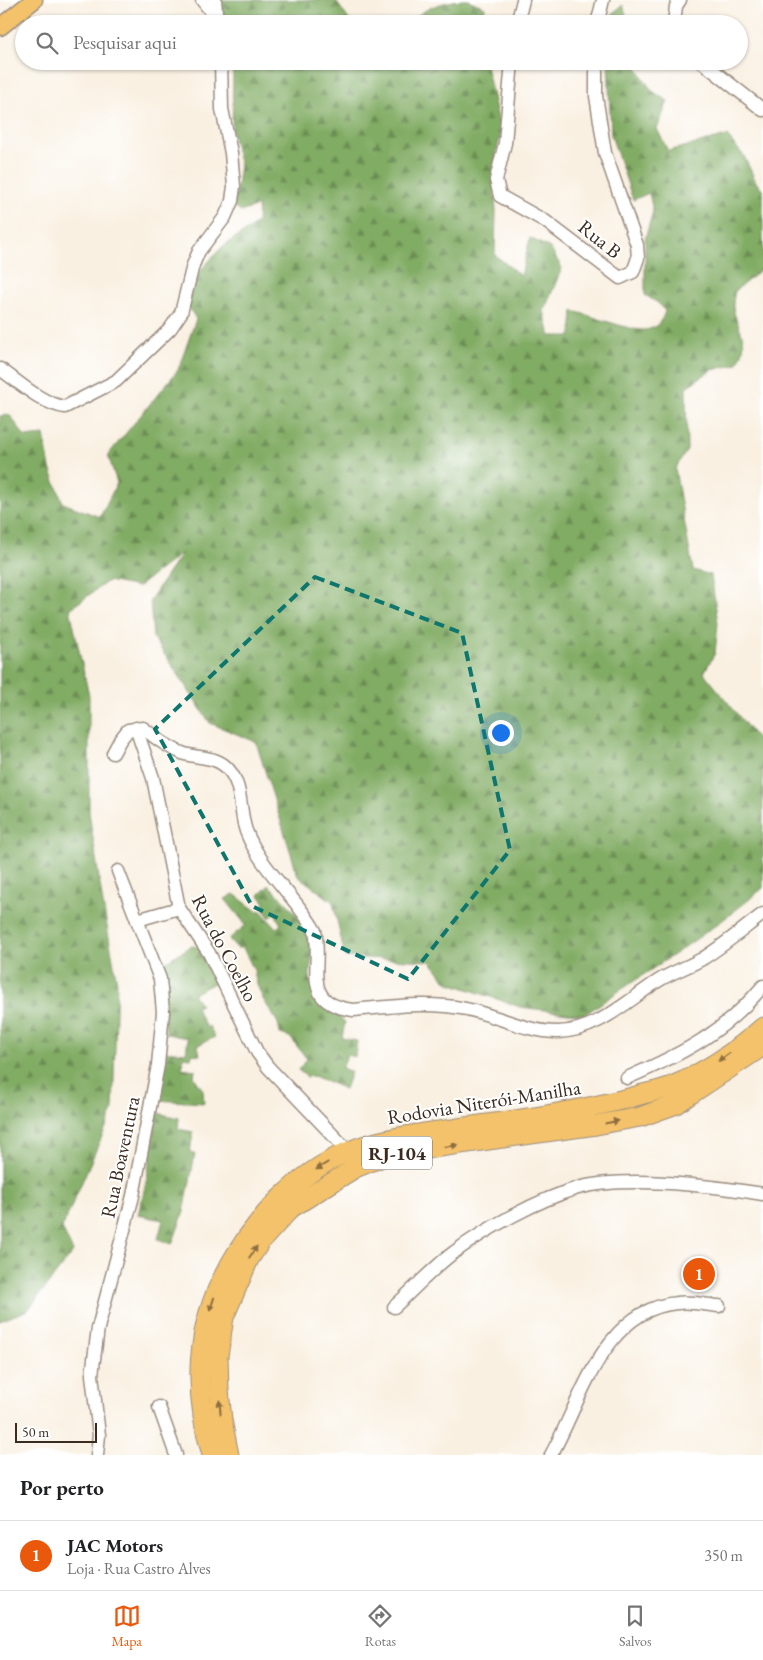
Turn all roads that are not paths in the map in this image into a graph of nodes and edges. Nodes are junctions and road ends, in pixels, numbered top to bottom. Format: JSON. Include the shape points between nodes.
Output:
{"nodes":[{"id":1,"x":34,"y":0,"type":"edge"},
{"id":2,"x":202,"y":0,"type":"edge"},
{"id":3,"x":215,"y":0,"type":"edge"},
{"id":4,"x":522,"y":0,"type":"edge"},
{"id":5,"x":603,"y":0,"type":"edge"},
{"id":6,"x":680,"y":0,"type":"edge"},
{"id":7,"x":16,"y":15,"type":"edge"},
{"id":8,"x":212,"y":15,"type":"edge"},
{"id":9,"x":216,"y":15,"type":"edge"},
{"id":10,"x":519,"y":15,"type":"edge"},
{"id":11,"x":599,"y":15,"type":"edge"},
{"id":12,"x":675,"y":15,"type":"edge"},
{"id":13,"x":15,"y":16,"type":"edge"},
{"id":14,"x":0,"y":28,"type":"edge"},
{"id":15,"x":221,"y":70,"type":"edge"},
{"id":16,"x":511,"y":70,"type":"edge"},
{"id":17,"x":596,"y":70,"type":"edge"},
{"id":18,"x":712,"y":70,"type":"edge"},
{"id":19,"x":763,"y":110,"type":"edge"},
{"id":20,"x":0,"y":369,"type":"edge"},
{"id":21,"x":136,"y":728,"type":"junction"},
{"id":22,"x":113,"y":753,"type":"dead end"},
{"id":23,"x":118,"y":871,"type":"dead end"},
{"id":24,"x":179,"y":908,"type":"junction"},
{"id":25,"x":763,"y":914,"type":"edge"},
{"id":26,"x":136,"y":920,"type":"junction"},
{"id":27,"x":763,"y":986,"type":"edge"},
{"id":28,"x":763,"y":1027,"type":"edge"},
{"id":29,"x":763,"y":1046,"type":"edge"},
{"id":30,"x":627,"y":1078,"type":"dead end"},
{"id":31,"x":348,"y":1151,"type":"junction"},
{"id":32,"x":763,"y":1194,"type":"edge"},
{"id":33,"x":719,"y":1306,"type":"dead end"},
{"id":34,"x":394,"y":1307,"type":"dead end"},
{"id":35,"x":159,"y":1407,"type":"dead end"},
{"id":36,"x":97,"y":1455,"type":"edge"},
{"id":37,"x":176,"y":1455,"type":"edge"},
{"id":38,"x":212,"y":1455,"type":"edge"},
{"id":39,"x":229,"y":1455,"type":"edge"},
{"id":40,"x":551,"y":1455,"type":"edge"}],
"edges":[{"from":1,"to":7,"type":"main road"},
{"from":2,"to":8,"type":"street"},
{"from":3,"to":9,"type":"street"},
{"from":4,"to":10,"type":"street"},
{"from":5,"to":11,"type":"street"},
{"from":6,"to":12,"type":"street"},
{"from":13,"to":14,"type":"main road"},
{"from":15,"to":20,"type":"street","via":[[220,89],[234,186],[232,201],[225,217],[199,251],[180,313],[170,329],[116,381],[65,407],[56,406]]},
{"from":16,"to":17,"type":"street","name":"Rua B","via":[[505,143],[496,180],[500,196],[545,221],[620,278],[633,272],[638,258],[637,245],[605,153],[596,96]]},
{"from":18,"to":19,"type":"street"},
{"from":21,"to":22,"type":"street","via":[[128,730]]},
{"from":21,"to":24,"type":"street","name":"Rua do Coelho","via":[[152,778]]},
{"from":21,"to":25,"type":"street","via":[[144,728],[169,748],[206,756],[228,768],[235,780],[240,811],[254,848],[315,931],[318,992],[341,1008],[353,1010],[428,1004],[466,1008],[555,1032],[571,1031],[588,1026],[659,981],[702,959]]},
{"from":23,"to":26,"type":"street","name":"Rua Boaventura"},
{"from":24,"to":26,"type":"street"},
{"from":24,"to":31,"type":"street","name":"Rua do Coelho","via":[[209,953],[257,1052]]},
{"from":26,"to":36,"type":"street","name":"Rua Boaventura","via":[[160,979],[163,1012],[158,1065],[134,1187],[98,1328],[92,1375],[99,1435]]},
{"from":27,"to":30,"type":"street","via":[[729,1023],[712,1035]]},
{"from":28,"to":31,"type":"highway","name":"Rodovia Niterói-Manilha","number":"RJ-104","one_way":true,"via":[[711,1066],[670,1086],[601,1105],[397,1137]]},
{"from":39,"to":29,"type":"highway","name":"Rodovia Niterói-Manilha","number":"RJ-104","one_way":true,"via":[[219,1390],[218,1356],[224,1317],[248,1259],[291,1208],[355,1168],[390,1154],[640,1117],[676,1104]]},
{"from":31,"to":38,"type":"highway","name":"Rodovia Niterói-Manilha","number":"RJ-104","one_way":true,"via":[[289,1190],[264,1214],[242,1243],[219,1283],[203,1332],[200,1356],[199,1392]]},
{"from":32,"to":34,"type":"street","via":[[667,1184],[614,1183],[578,1188],[524,1211],[471,1241]]},
{"from":33,"to":40,"type":"street","via":[[686,1302],[662,1306],[622,1330],[608,1346],[581,1391]]},
{"from":35,"to":37,"type":"street"}]}
